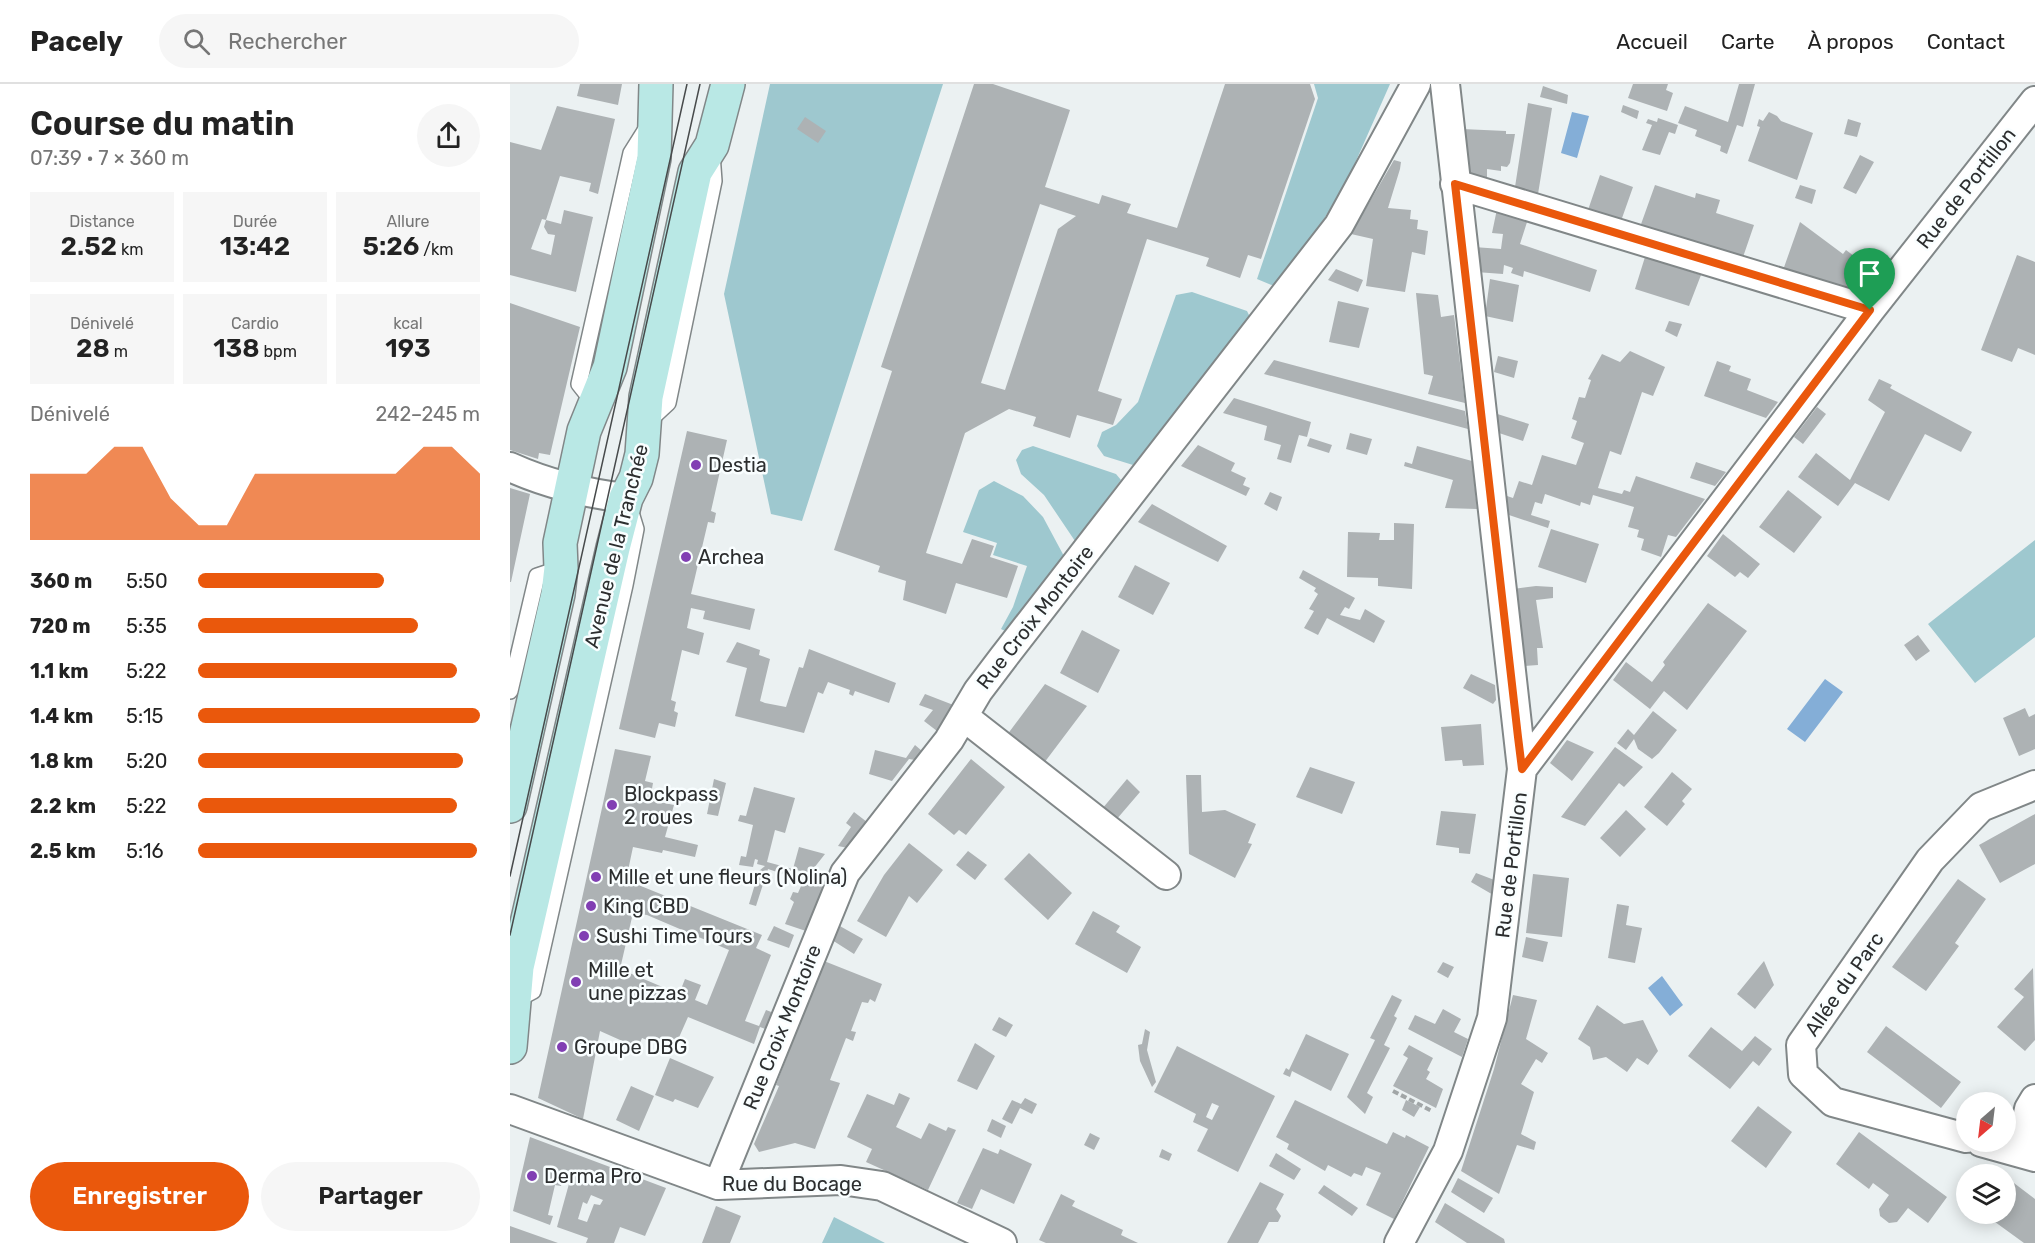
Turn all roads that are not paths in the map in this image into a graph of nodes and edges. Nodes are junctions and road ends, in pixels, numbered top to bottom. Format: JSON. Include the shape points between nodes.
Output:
{"nodes":[{"id":1,"x":656,"y":84,"type":"edge"},
{"id":2,"x":728,"y":84,"type":"edge"},
{"id":3,"x":1416,"y":84,"type":"edge"},
{"id":4,"x":1445,"y":84,"type":"edge"},
{"id":5,"x":2035,"y":101,"type":"edge"},
{"id":6,"x":1455,"y":184,"type":"junction"},
{"id":7,"x":1870,"y":310,"type":"junction"},
{"id":8,"x":510,"y":467,"type":"edge"},
{"id":9,"x":572,"y":486,"type":"junction"},
{"id":10,"x":626,"y":498,"type":"junction"},
{"id":11,"x":561,"y":568,"type":"junction"},
{"id":12,"x":515,"y":646,"type":"edge"},
{"id":13,"x":510,"y":691,"type":"edge"},
{"id":14,"x":963,"y":716,"type":"junction"},
{"id":15,"x":1522,"y":769,"type":"junction"},
{"id":16,"x":2035,"y":784,"type":"edge"},
{"id":17,"x":510,"y":806,"type":"edge"},
{"id":18,"x":1166,"y":875,"type":"dead end"},
{"id":19,"x":510,"y":1047,"type":"edge"},
{"id":20,"x":2035,"y":1099,"type":"edge"},
{"id":21,"x":510,"y":1109,"type":"edge"},
{"id":22,"x":1956,"y":1135,"type":"edge"},
{"id":23,"x":2028,"y":1154,"type":"edge"},
{"id":24,"x":718,"y":1185,"type":"junction"},
{"id":25,"x":1002,"y":1243,"type":"edge"},
{"id":26,"x":1399,"y":1243,"type":"edge"}],
"edges":[{"from":1,"to":9,"type":"main road","via":[[654,158],[610,367],[584,431]]},
{"from":2,"to":10,"type":"main road","name":"Avenue de la Tranchée","via":[[712,145],[695,172],[642,420],[642,454]]},
{"from":3,"to":14,"type":"street","name":"Rue Croix Montoire","via":[[1339,225],[1003,658]]},
{"from":4,"to":6,"type":"street"},
{"from":5,"to":7,"type":"street","name":"Rue de Portillon"},
{"from":6,"to":7,"type":"street"},
{"from":6,"to":15,"type":"street"},
{"from":7,"to":15,"type":"street","name":"Rue de Portillon"},
{"from":8,"to":9,"type":"street","via":[[529,476]]},
{"from":9,"to":10,"type":"street"},
{"from":9,"to":11,"type":"main road","via":[[560,543]]},
{"from":10,"to":19,"type":"main road","name":"Avenue de la Tranchée","via":[[517,967]]},
{"from":11,"to":12,"type":"lane","via":[[537,576]]},
{"from":11,"to":17,"type":"main road"},
{"from":12,"to":13,"type":"lane"},
{"from":14,"to":18,"type":"street"},
{"from":14,"to":24,"type":"street","name":"Rue Croix Montoire","via":[[949,740],[844,873]]},
{"from":15,"to":26,"type":"street","name":"Rue de Portillon","via":[[1492,1018],[1448,1151]]},
{"from":16,"to":22,"type":"street","name":"Allée du Parc","via":[[1981,807],[1930,860],[1801,1045],[1803,1074],[1833,1102]]},
{"from":20,"to":23,"type":"street","via":[[2029,1109]]},
{"from":21,"to":24,"type":"street","name":"Rue du Bocage"},
{"from":24,"to":25,"type":"street","name":"Rue du Bocage","via":[[841,1180],[882,1186]]}]}
